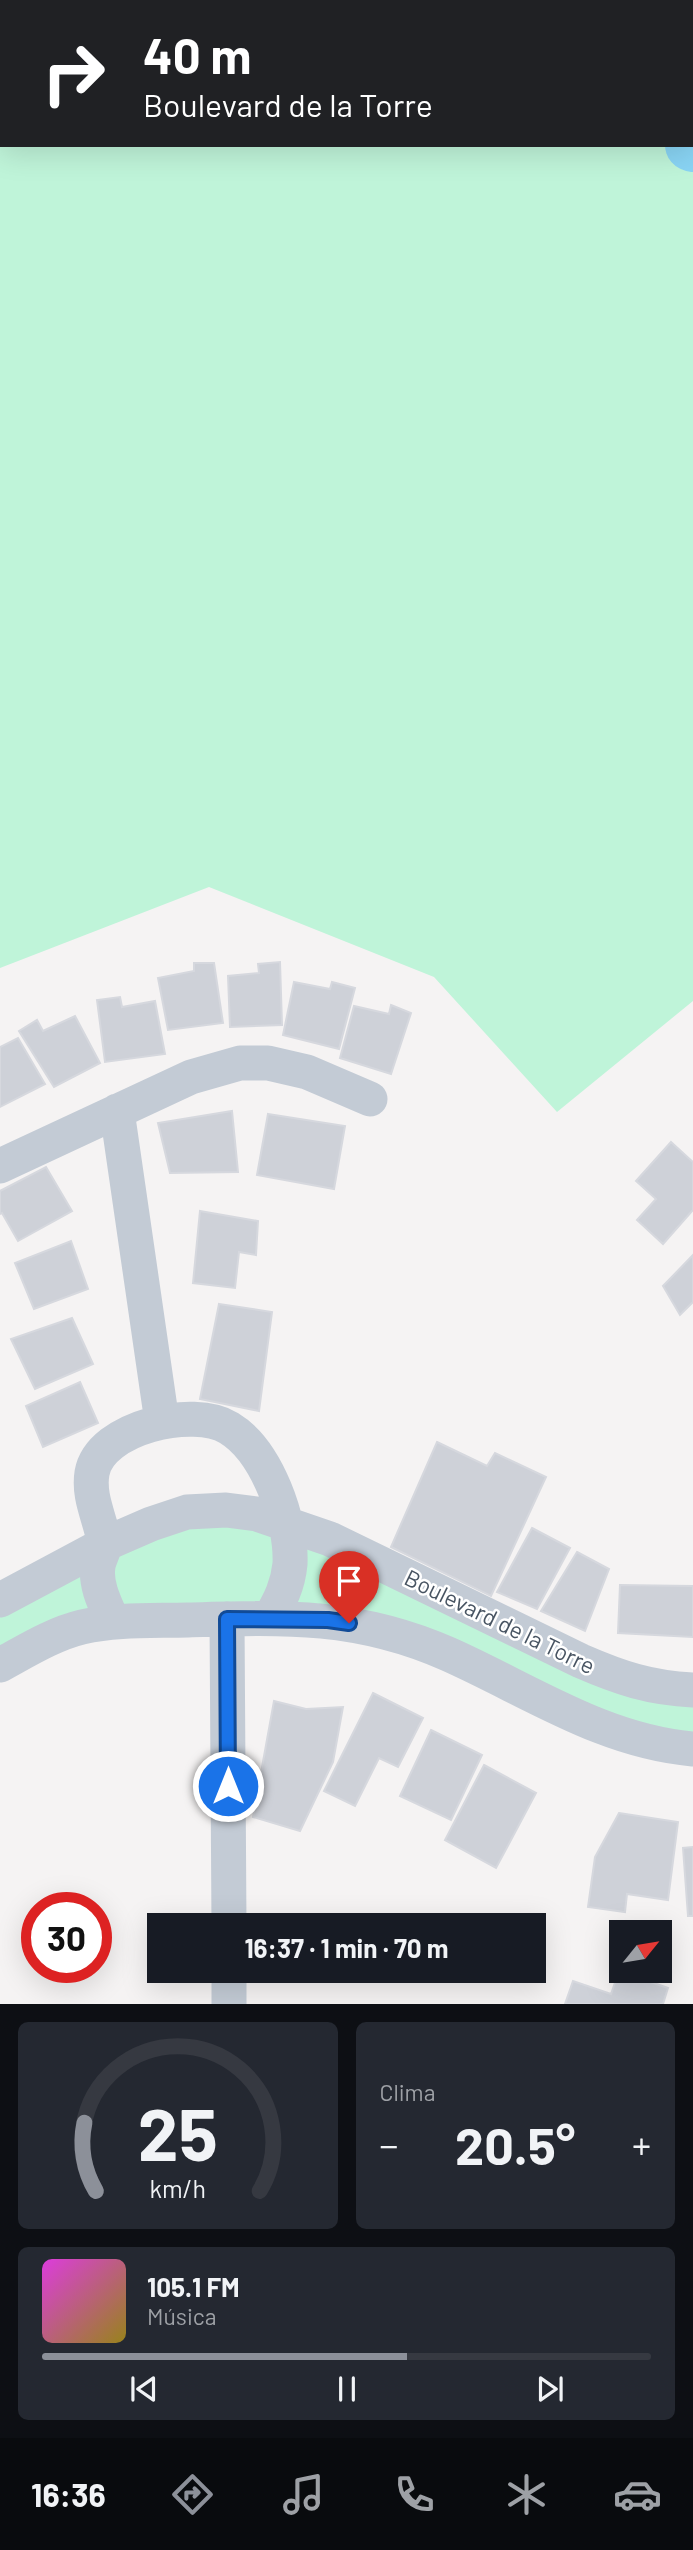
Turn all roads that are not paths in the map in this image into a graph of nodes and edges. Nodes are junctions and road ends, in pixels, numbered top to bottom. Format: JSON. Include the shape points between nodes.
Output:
{"nodes":[{"id":1,"x":370,"y":1099,"type":"dead end"},
{"id":2,"x":117,"y":1111,"type":"junction"},
{"id":3,"x":0,"y":1166,"type":"edge"},
{"id":4,"x":162,"y":1422,"type":"junction"},
{"id":5,"x":285,"y":1523,"type":"junction"},
{"id":6,"x":105,"y":1544,"type":"junction"},
{"id":7,"x":0,"y":1600,"type":"edge"},
{"id":8,"x":270,"y":1618,"type":"junction"},
{"id":9,"x":227,"y":1619,"type":"junction"},
{"id":10,"x":113,"y":1622,"type":"junction"},
{"id":11,"x":0,"y":1665,"type":"edge"},
{"id":12,"x":693,"y":1690,"type":"edge"},
{"id":13,"x":693,"y":1749,"type":"edge"},
{"id":14,"x":229,"y":1913,"type":"edge"},
{"id":15,"x":229,"y":1983,"type":"edge"},
{"id":16,"x":229,"y":2004,"type":"edge"}],
"edges":[{"from":1,"to":2,"type":"street","via":[[307,1072],[268,1063],[240,1063],[191,1077]]},
{"from":2,"to":3,"type":"street"},
{"from":2,"to":4,"type":"street"},
{"from":4,"to":5,"type":"street","via":[[211,1420],[239,1435],[260,1459]]},
{"from":4,"to":6,"type":"street","via":[[117,1440],[101,1454],[92,1472],[92,1499]]},
{"from":5,"to":6,"type":"street","name":"Boulevard de la Torre","via":[[226,1510],[187,1512]]},
{"from":5,"to":8,"type":"street","via":[[290,1565],[284,1594]]},
{"from":5,"to":12,"type":"street","name":"Boulevard de la Torre","via":[[330,1539],[624,1680]]},
{"from":6,"to":7,"type":"street","name":"Boulevard de la Torre"},
{"from":6,"to":10,"type":"street","via":[[97,1570]]},
{"from":8,"to":9,"type":"street"},
{"from":8,"to":13,"type":"street","via":[[328,1620],[411,1639],[600,1728],[660,1746]]},
{"from":9,"to":10,"type":"street"},
{"from":9,"to":14,"type":"street"},
{"from":10,"to":11,"type":"street","via":[[80,1627]]},
{"from":15,"to":16,"type":"street"}]}
